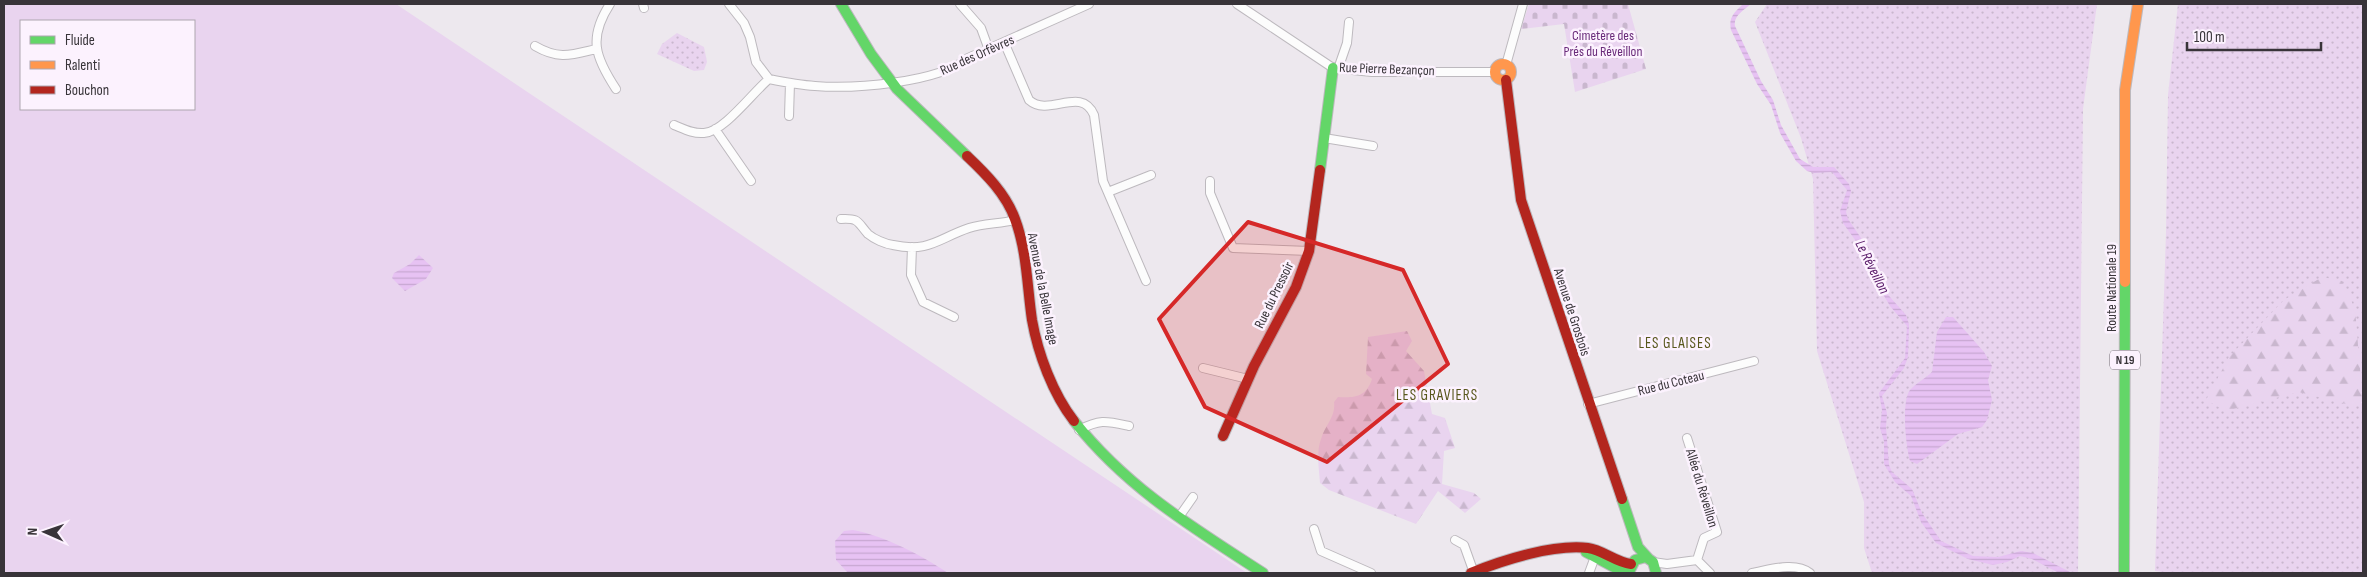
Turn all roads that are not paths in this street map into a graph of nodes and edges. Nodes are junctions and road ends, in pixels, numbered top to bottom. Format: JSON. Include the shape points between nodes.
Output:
{"nodes":[{"id":1,"x":610,"y":4,"type":"edge"},
{"id":2,"x":729,"y":4,"type":"edge"},
{"id":3,"x":841,"y":4,"type":"edge"},
{"id":4,"x":960,"y":4,"type":"edge"},
{"id":5,"x":1089,"y":4,"type":"edge"},
{"id":6,"x":1237,"y":4,"type":"edge"},
{"id":7,"x":1523,"y":4,"type":"edge"},
{"id":8,"x":2138,"y":4,"type":"edge"},
{"id":9,"x":1349,"y":22,"type":"dead end"},
{"id":10,"x":1004,"y":42,"type":"junction"},
{"id":11,"x":535,"y":46,"type":"dead end"},
{"id":12,"x":596,"y":49,"type":"junction"},
{"id":13,"x":989,"y":50,"type":"junction"},
{"id":14,"x":1506,"y":65,"type":"junction"},
{"id":15,"x":1336,"y":69,"type":"junction"},
{"id":16,"x":1496,"y":72,"type":"junction"},
{"id":17,"x":769,"y":79,"type":"junction"},
{"id":18,"x":1506,"y":80,"type":"junction"},
{"id":19,"x":892,"y":82,"type":"junction"},
{"id":20,"x":790,"y":83,"type":"junction"},
{"id":21,"x":616,"y":89,"type":"dead end"},
{"id":22,"x":789,"y":116,"type":"dead end"},
{"id":23,"x":674,"y":125,"type":"dead end"},
{"id":24,"x":714,"y":129,"type":"junction"},
{"id":25,"x":1324,"y":138,"type":"junction"},
{"id":26,"x":1373,"y":146,"type":"dead end"},
{"id":27,"x":1151,"y":175,"type":"dead end"},
{"id":28,"x":751,"y":181,"type":"dead end"},
{"id":29,"x":1210,"y":181,"type":"dead end"},
{"id":30,"x":1108,"y":192,"type":"junction"},
{"id":31,"x":841,"y":219,"type":"dead end"},
{"id":32,"x":1014,"y":220,"type":"junction"},
{"id":33,"x":912,"y":247,"type":"junction"},
{"id":34,"x":1309,"y":251,"type":"junction"},
{"id":35,"x":1146,"y":281,"type":"dead end"},
{"id":36,"x":954,"y":317,"type":"dead end"},
{"id":37,"x":1754,"y":361,"type":"dead end"},
{"id":38,"x":1203,"y":368,"type":"dead end"},
{"id":39,"x":1248,"y":379,"type":"junction"},
{"id":40,"x":1588,"y":404,"type":"junction"},
{"id":41,"x":1129,"y":426,"type":"dead end"},
{"id":42,"x":1079,"y":430,"type":"junction"},
{"id":43,"x":1223,"y":436,"type":"dead end"},
{"id":44,"x":1687,"y":438,"type":"dead end"},
{"id":45,"x":1193,"y":497,"type":"dead end"},
{"id":46,"x":1179,"y":517,"type":"junction"},
{"id":47,"x":1314,"y":529,"type":"dead end"},
{"id":48,"x":1455,"y":540,"type":"dead end"},
{"id":49,"x":1638,"y":547,"type":"junction"},
{"id":50,"x":1596,"y":553,"type":"junction"},
{"id":51,"x":1697,"y":560,"type":"junction"},
{"id":52,"x":1498,"y":564,"type":"junction"},
{"id":53,"x":1632,"y":566,"type":"edge"},
{"id":54,"x":1653,"y":566,"type":"edge"},
{"id":55,"x":1263,"y":573,"type":"edge"},
{"id":56,"x":1371,"y":573,"type":"edge"},
{"id":57,"x":1473,"y":573,"type":"edge"},
{"id":58,"x":1486,"y":573,"type":"edge"},
{"id":59,"x":1589,"y":573,"type":"edge"},
{"id":60,"x":1625,"y":573,"type":"edge"},
{"id":61,"x":1710,"y":573,"type":"edge"},
{"id":62,"x":1752,"y":573,"type":"edge"},
{"id":63,"x":1810,"y":573,"type":"edge"},
{"id":64,"x":2124,"y":573,"type":"edge"}],
"edges":[{"from":1,"to":12,"type":"street","via":[[596,35]]},
{"from":2,"to":17,"type":"street","via":[[744,23],[756,62]]},
{"from":3,"to":19,"type":"street","name":"Avenue de la Belle Image","via":[[878,66]]},
{"from":4,"to":13,"type":"street","via":[[981,28]]},
{"from":5,"to":10,"type":"street","name":"Rue des Orfèvres"},
{"from":6,"to":15,"type":"street","name":"Rue Pierre Bezançon"},
{"from":7,"to":14,"type":"street"},
{"from":8,"to":64,"type":"street","name":"Route Nationale 19","number":"N 19","via":[[2125,90]]},
{"from":9,"to":15,"type":"street","via":[[1346,43]]},
{"from":10,"to":13,"type":"street","name":"Rue des Orfèvres"},
{"from":10,"to":30,"type":"street","via":[[1029,100],[1035,105],[1075,100],[1091,108],[1102,175]]},
{"from":11,"to":12,"type":"street","via":[[547,53],[563,56]]},
{"from":12,"to":21,"type":"street","via":[[598,60]]},
{"from":13,"to":19,"type":"street","name":"Rue des Orfèvres","via":[[938,73]]},
{"from":14,"to":16,"type":"street","via":[[1499,66]]},
{"from":14,"to":18,"type":"street","via":[[1511,72]]},
{"from":15,"to":16,"type":"street","name":"Rue Pierre Bezançon"},
{"from":15,"to":25,"type":"street","name":"Rue du Pressoir"},
{"from":16,"to":18,"type":"street","via":[[1498,78]]},
{"from":17,"to":20,"type":"street","name":"Rue des Orfèvres"},
{"from":17,"to":24,"type":"street"},
{"from":18,"to":40,"type":"street","name":"Avenue de Grosbois","via":[[1520,200]]},
{"from":19,"to":20,"type":"street","name":"Rue des Orfèvres","via":[[830,87]]},
{"from":19,"to":32,"type":"street","name":"Avenue de la Belle Image","via":[[996,186]]},
{"from":20,"to":22,"type":"street"},
{"from":23,"to":24,"type":"street","via":[[692,133],[706,133]]},
{"from":24,"to":28,"type":"street"},
{"from":25,"to":26,"type":"street"},
{"from":25,"to":34,"type":"street","name":"Rue du Pressoir"},
{"from":27,"to":30,"type":"street"},
{"from":29,"to":34,"type":"street","via":[[1210,192],[1233,248]]},
{"from":30,"to":35,"type":"street"},
{"from":31,"to":33,"type":"street","via":[[859,221],[868,234],[892,245]]},
{"from":32,"to":33,"type":"street","via":[[969,228],[942,242]]},
{"from":32,"to":42,"type":"street","name":"Avenue de la Belle Image","via":[[1022,245],[1036,338],[1054,387]]},
{"from":33,"to":36,"type":"street","via":[[911,275],[923,302]]},
{"from":34,"to":39,"type":"street","name":"Rue du Pressoir","via":[[1296,287]]},
{"from":37,"to":40,"type":"street","name":"Rue du Coteau"},
{"from":38,"to":39,"type":"street"},
{"from":39,"to":43,"type":"street","name":"Rue du Pressoir"},
{"from":40,"to":49,"type":"street","name":"Avenue de Grosbois"},
{"from":41,"to":42,"type":"street","via":[[1106,421],[1095,422]]},
{"from":42,"to":46,"type":"street","name":"Avenue de la Belle Image","via":[[1116,471]]},
{"from":44,"to":51,"type":"street","name":"Allée du Réveillon","via":[[1717,532],[1704,538]]},
{"from":45,"to":46,"type":"street"},
{"from":46,"to":55,"type":"street","name":"Avenue de la Belle Image"},
{"from":47,"to":56,"type":"street","via":[[1321,551]]},
{"from":48,"to":57,"type":"street","via":[[1464,545]]},
{"from":49,"to":53,"type":"street"},
{"from":49,"to":54,"type":"street","name":"Avenue de Grosbois"},
{"from":50,"to":52,"type":"street","via":[[1573,548]]},
{"from":50,"to":53,"type":"street"},
{"from":50,"to":59,"type":"street"},
{"from":50,"to":60,"type":"street"},
{"from":51,"to":54,"type":"street"},
{"from":51,"to":61,"type":"street"},
{"from":52,"to":57,"type":"street"},
{"from":52,"to":58,"type":"street"},
{"from":53,"to":54,"type":"street","via":[[1642,557]]},
{"from":62,"to":63,"type":"street","via":[[1798,568]]}]}
